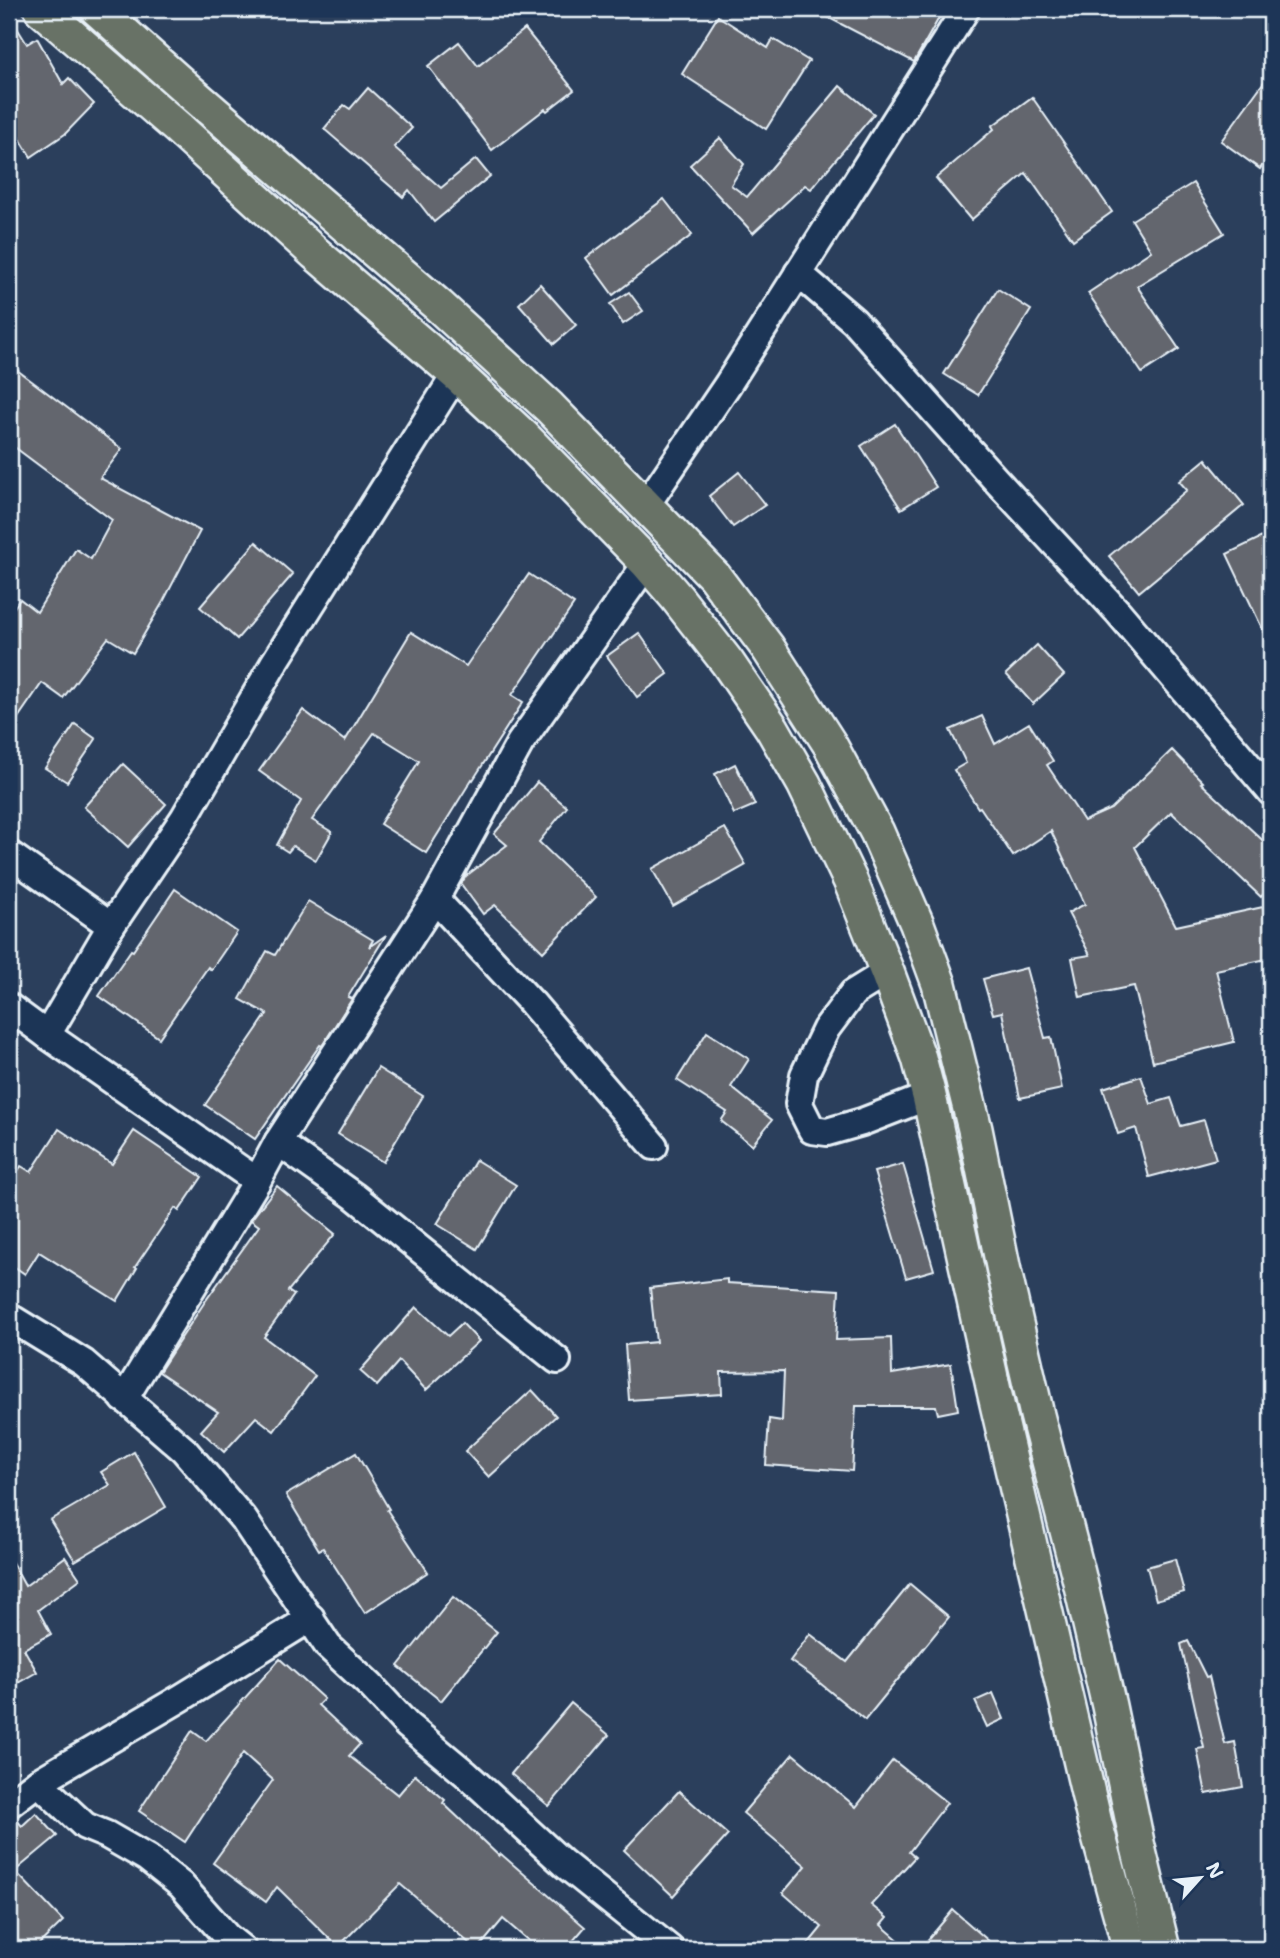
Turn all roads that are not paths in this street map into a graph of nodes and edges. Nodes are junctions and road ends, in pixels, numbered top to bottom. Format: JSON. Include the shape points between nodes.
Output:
{"nodes":[{"id":1,"x":41,"y":9,"type":"edge"},
{"id":2,"x":97,"y":9,"type":"edge"},
{"id":3,"x":966,"y":9,"type":"edge"},
{"id":4,"x":798,"y":273,"type":"junction"},
{"id":5,"x":456,"y":374,"type":"junction"},
{"id":6,"x":646,"y":505,"type":"junction"},
{"id":7,"x":647,"y":563,"type":"junction"},
{"id":8,"x":1271,"y":792,"type":"edge"},
{"id":9,"x":9,"y":854,"type":"edge"},
{"id":10,"x":435,"y":899,"type":"junction"},
{"id":11,"x":111,"y":926,"type":"junction"},
{"id":12,"x":887,"y":972,"type":"junction"},
{"id":13,"x":9,"y":1007,"type":"edge"},
{"id":14,"x":47,"y":1035,"type":"junction"},
{"id":15,"x":929,"y":1096,"type":"junction"},
{"id":16,"x":278,"y":1142,"type":"junction"},
{"id":17,"x":654,"y":1146,"type":"dead end"},
{"id":18,"x":257,"y":1181,"type":"junction"},
{"id":19,"x":9,"y":1317,"type":"edge"},
{"id":20,"x":557,"y":1360,"type":"dead end"},
{"id":21,"x":124,"y":1399,"type":"junction"},
{"id":22,"x":311,"y":1618,"type":"junction"},
{"id":23,"x":38,"y":1782,"type":"junction"},
{"id":24,"x":9,"y":1804,"type":"edge"},
{"id":25,"x":242,"y":1949,"type":"edge"},
{"id":26,"x":670,"y":1949,"type":"edge"},
{"id":27,"x":1130,"y":1949,"type":"edge"},
{"id":28,"x":1163,"y":1949,"type":"edge"}],
"edges":[{"from":1,"to":5,"type":"main road"},
{"from":2,"to":6,"type":"main road","via":[[439,306]]},
{"from":3,"to":4,"type":"street"},
{"from":4,"to":6,"type":"street"},
{"from":4,"to":8,"type":"street","via":[[854,321],[1118,612]]},
{"from":5,"to":7,"type":"main road"},
{"from":5,"to":11,"type":"street","via":[[273,665],[184,818]]},
{"from":6,"to":28,"type":"main road","via":[[713,576],[768,648],[829,743],[877,832],[918,925],[942,996],[975,1129],[1004,1272]]},
{"from":7,"to":10,"type":"street","via":[[520,743]]},
{"from":7,"to":12,"type":"main road","via":[[727,662],[772,728],[850,880]]},
{"from":9,"to":11,"type":"street"},
{"from":10,"to":16,"type":"street"},
{"from":10,"to":17,"type":"street","via":[[532,1003]]},
{"from":11,"to":14,"type":"street"},
{"from":12,"to":15,"type":"main road"},
{"from":12,"to":15,"type":"street","via":[[853,993],[826,1029],[804,1075],[799,1104],[812,1130],[827,1132]]},
{"from":13,"to":14,"type":"street"},
{"from":14,"to":18,"type":"street"},
{"from":15,"to":27,"type":"main road","via":[[1086,1783]]},
{"from":16,"to":18,"type":"street"},
{"from":16,"to":20,"type":"street","via":[[354,1196]]},
{"from":18,"to":21,"type":"street"},
{"from":19,"to":21,"type":"street","via":[[84,1363]]},
{"from":21,"to":22,"type":"street","via":[[184,1450],[244,1520]]},
{"from":22,"to":23,"type":"street"},
{"from":22,"to":26,"type":"street","via":[[328,1646],[407,1725]]},
{"from":23,"to":24,"type":"street"},
{"from":23,"to":25,"type":"street","via":[[85,1826],[146,1858],[181,1885]]}]}
